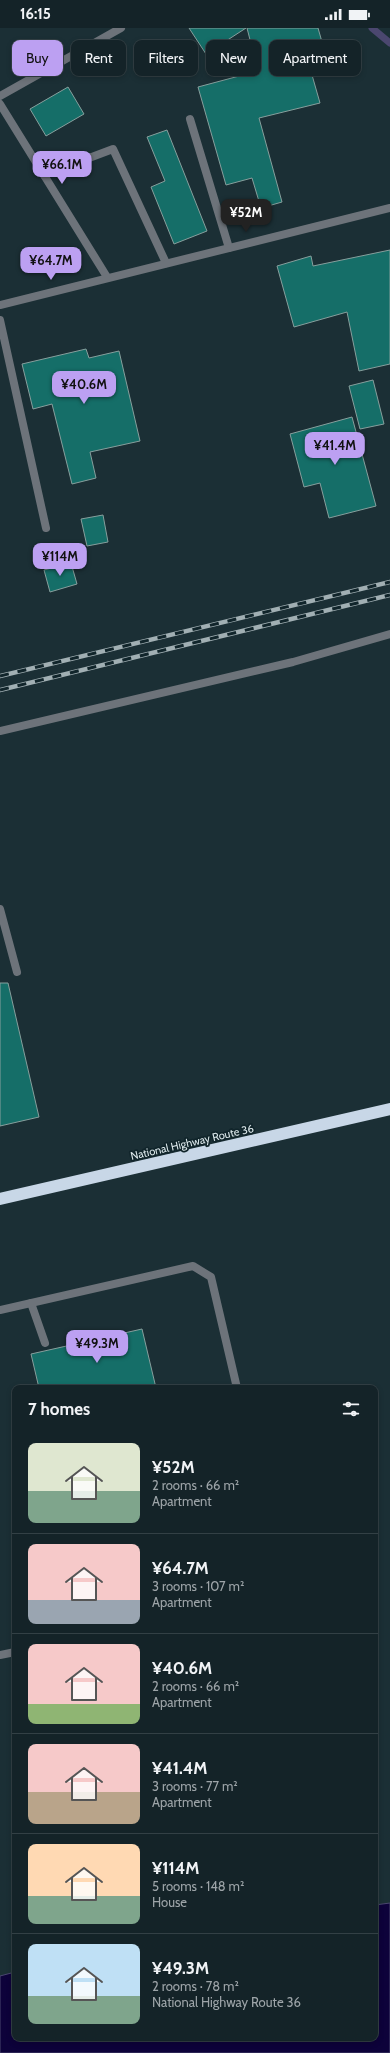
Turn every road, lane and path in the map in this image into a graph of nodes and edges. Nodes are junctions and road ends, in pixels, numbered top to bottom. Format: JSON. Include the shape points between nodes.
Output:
{"nodes":[{"id":1,"x":121,"y":28,"type":"edge"},
{"id":2,"x":0,"y":96,"type":"edge"},
{"id":3,"x":0,"y":104,"type":"edge"},
{"id":4,"x":190,"y":119,"type":"dead end"},
{"id":5,"x":44,"y":175,"type":"junction"},
{"id":6,"x":390,"y":208,"type":"edge"},
{"id":7,"x":229,"y":248,"type":"junction"},
{"id":8,"x":166,"y":263,"type":"junction"},
{"id":9,"x":106,"y":277,"type":"junction"},
{"id":10,"x":0,"y":304,"type":"edge"},
{"id":11,"x":0,"y":320,"type":"edge"},
{"id":12,"x":46,"y":528,"type":"dead end"},
{"id":13,"x":390,"y":634,"type":"edge"},
{"id":14,"x":0,"y":731,"type":"edge"},
{"id":15,"x":0,"y":909,"type":"edge"},
{"id":16,"x":17,"y":972,"type":"dead end"},
{"id":17,"x":390,"y":1109,"type":"edge"},
{"id":18,"x":0,"y":1199,"type":"edge"},
{"id":19,"x":31,"y":1303,"type":"junction"},
{"id":20,"x":0,"y":1310,"type":"edge"},
{"id":21,"x":45,"y":1343,"type":"dead end"},
{"id":22,"x":236,"y":1385,"type":"edge"},
{"id":23,"x":12,"y":1653,"type":"edge"},
{"id":24,"x":0,"y":1655,"type":"edge"}],
"edges":[{"from":1,"to":2,"type":"street"},
{"from":3,"to":5,"type":"street"},
{"from":4,"to":7,"type":"street"},
{"from":5,"to":8,"type":"street","via":[[113,149]]},
{"from":5,"to":9,"type":"street"},
{"from":6,"to":7,"type":"street"},
{"from":7,"to":8,"type":"street"},
{"from":8,"to":9,"type":"street"},
{"from":9,"to":10,"type":"street"},
{"from":11,"to":12,"type":"street"},
{"from":13,"to":14,"type":"street","via":[[293,662]]},
{"from":15,"to":16,"type":"street"},
{"from":17,"to":18,"type":"highway","name":"National Highway Route 36"},
{"from":19,"to":20,"type":"street"},
{"from":19,"to":21,"type":"street"},
{"from":19,"to":22,"type":"street","via":[[193,1266],[211,1278]]},
{"from":23,"to":24,"type":"street"}]}
